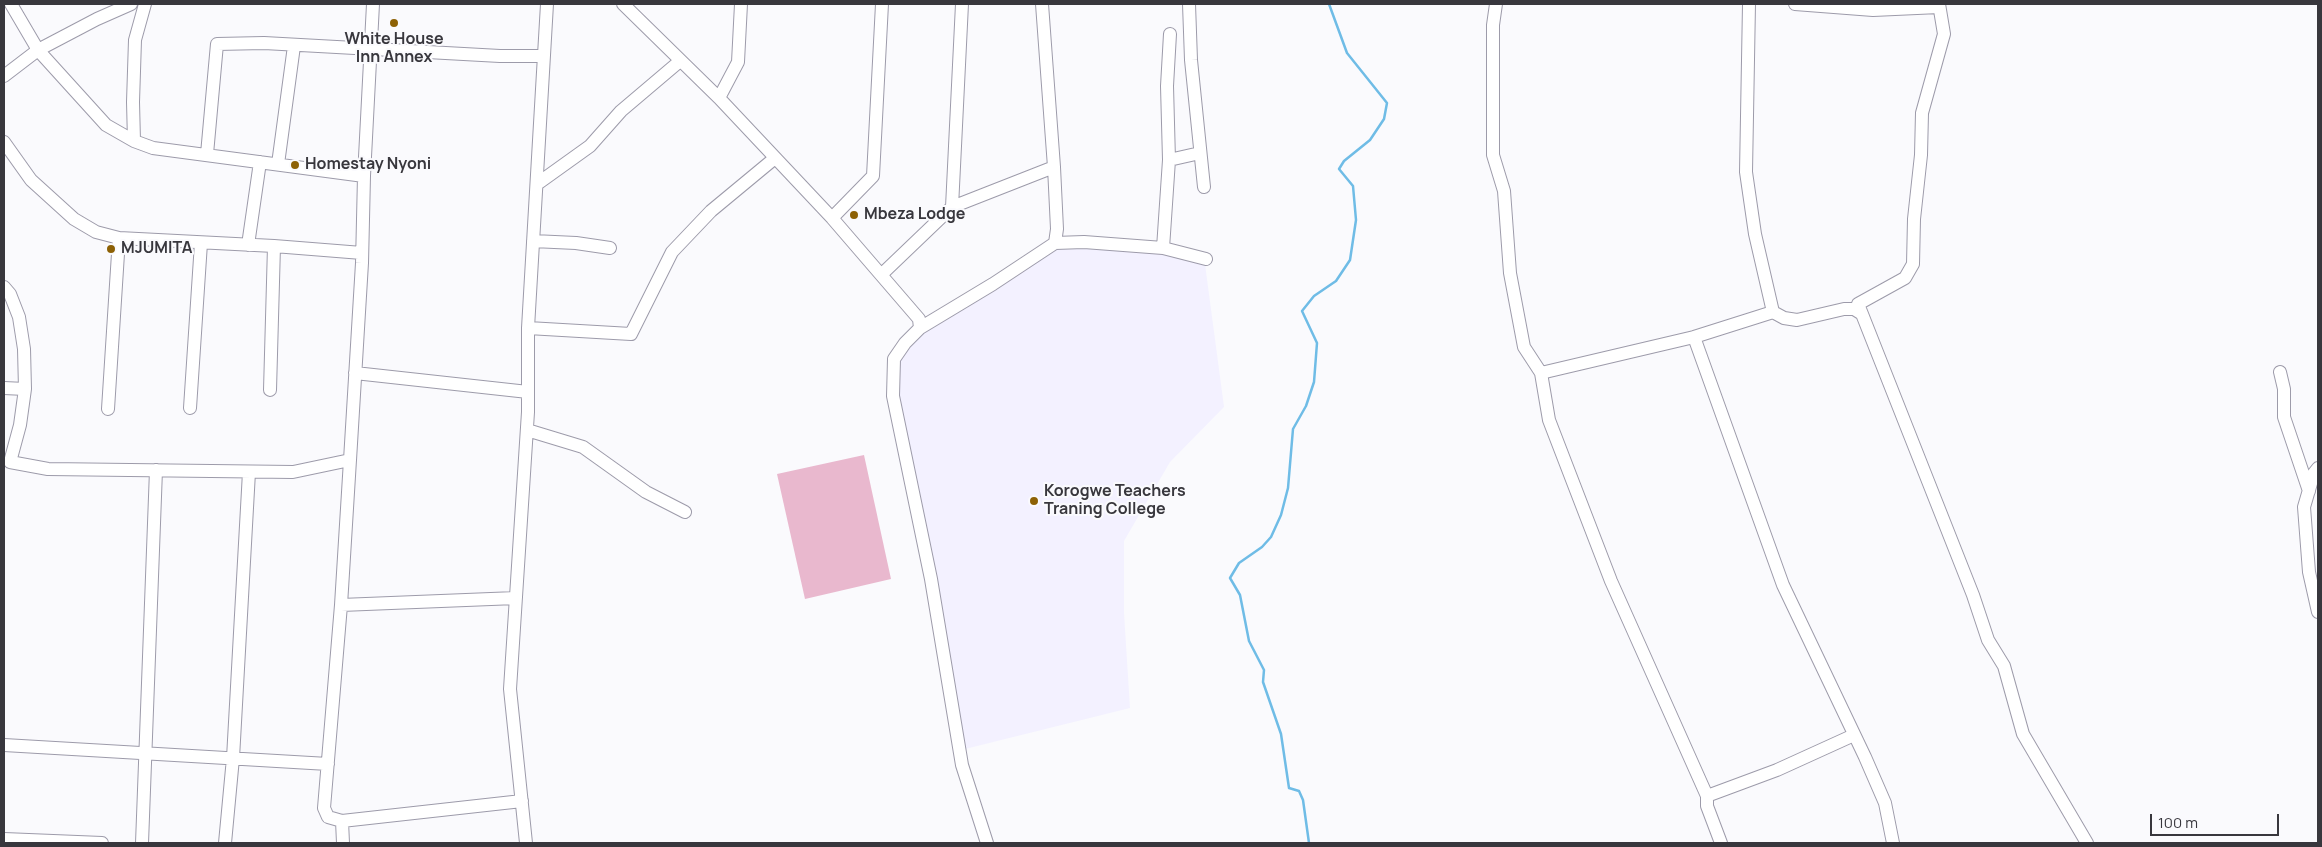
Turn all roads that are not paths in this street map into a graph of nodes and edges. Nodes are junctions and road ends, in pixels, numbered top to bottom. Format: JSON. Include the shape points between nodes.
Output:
{"nodes":[{"id":1,"x":11,"y":4,"type":"edge"},
{"id":2,"x":131,"y":4,"type":"edge"},
{"id":3,"x":145,"y":4,"type":"edge"},
{"id":4,"x":373,"y":4,"type":"edge"},
{"id":5,"x":547,"y":4,"type":"edge"},
{"id":6,"x":623,"y":4,"type":"edge"},
{"id":7,"x":741,"y":4,"type":"edge"},
{"id":8,"x":882,"y":4,"type":"edge"},
{"id":9,"x":962,"y":4,"type":"edge"},
{"id":10,"x":1042,"y":4,"type":"edge"},
{"id":11,"x":1189,"y":4,"type":"edge"},
{"id":12,"x":1496,"y":4,"type":"edge"},
{"id":13,"x":1749,"y":4,"type":"edge"},
{"id":14,"x":1795,"y":4,"type":"edge"},
{"id":15,"x":1939,"y":6,"type":"edge"},
{"id":16,"x":1170,"y":34,"type":"dead end"},
{"id":17,"x":294,"y":46,"type":"junction"},
{"id":18,"x":371,"y":49,"type":"junction"},
{"id":19,"x":38,"y":50,"type":"junction"},
{"id":20,"x":544,"y":56,"type":"junction"},
{"id":21,"x":680,"y":61,"type":"junction"},
{"id":22,"x":4,"y":76,"type":"edge"},
{"id":23,"x":719,"y":98,"type":"junction"},
{"id":24,"x":134,"y":141,"type":"junction"},
{"id":25,"x":4,"y":142,"type":"edge"},
{"id":26,"x":1200,"y":152,"type":"junction"},
{"id":27,"x":206,"y":154,"type":"junction"},
{"id":28,"x":776,"y":158,"type":"junction"},
{"id":29,"x":1168,"y":160,"type":"junction"},
{"id":30,"x":260,"y":162,"type":"junction"},
{"id":31,"x":278,"y":164,"type":"junction"},
{"id":32,"x":1054,"y":167,"type":"junction"},
{"id":33,"x":364,"y":176,"type":"junction"},
{"id":34,"x":537,"y":184,"type":"junction"},
{"id":35,"x":1204,"y":187,"type":"dead end"},
{"id":36,"x":952,"y":207,"type":"junction"},
{"id":37,"x":832,"y":218,"type":"junction"},
{"id":38,"x":119,"y":238,"type":"junction"},
{"id":39,"x":533,"y":241,"type":"junction"},
{"id":40,"x":201,"y":243,"type":"junction"},
{"id":41,"x":1055,"y":244,"type":"junction"},
{"id":42,"x":248,"y":245,"type":"junction"},
{"id":43,"x":274,"y":246,"type":"junction"},
{"id":44,"x":610,"y":248,"type":"dead end"},
{"id":45,"x":1163,"y":248,"type":"junction"},
{"id":46,"x":362,"y":253,"type":"junction"},
{"id":47,"x":1206,"y":259,"type":"dead end"},
{"id":48,"x":882,"y":274,"type":"junction"},
{"id":49,"x":4,"y":288,"type":"edge"},
{"id":50,"x":1773,"y":312,"type":"junction"},
{"id":51,"x":1862,"y":314,"type":"junction"},
{"id":52,"x":528,"y":328,"type":"junction"},
{"id":53,"x":920,"y":328,"type":"junction"},
{"id":54,"x":1694,"y":337,"type":"junction"},
{"id":55,"x":2280,"y":372,"type":"dead end"},
{"id":56,"x":355,"y":373,"type":"junction"},
{"id":57,"x":1541,"y":373,"type":"junction"},
{"id":58,"x":4,"y":388,"type":"edge"},
{"id":59,"x":25,"y":389,"type":"junction"},
{"id":60,"x":270,"y":390,"type":"dead end"},
{"id":61,"x":528,"y":392,"type":"junction"},
{"id":62,"x":190,"y":408,"type":"dead end"},
{"id":63,"x":108,"y":409,"type":"dead end"},
{"id":64,"x":527,"y":430,"type":"junction"},
{"id":65,"x":350,"y":460,"type":"junction"},
{"id":66,"x":2318,"y":468,"type":"edge"},
{"id":67,"x":156,"y":470,"type":"junction"},
{"id":68,"x":250,"y":472,"type":"junction"},
{"id":69,"x":2308,"y":491,"type":"junction"},
{"id":70,"x":685,"y":512,"type":"dead end"},
{"id":71,"x":516,"y":598,"type":"junction"},
{"id":72,"x":342,"y":605,"type":"junction"},
{"id":73,"x":2318,"y":612,"type":"edge"},
{"id":74,"x":1854,"y":735,"type":"junction"},
{"id":75,"x":4,"y":745,"type":"edge"},
{"id":76,"x":145,"y":753,"type":"junction"},
{"id":77,"x":233,"y":758,"type":"junction"},
{"id":78,"x":328,"y":764,"type":"junction"},
{"id":79,"x":1707,"y":796,"type":"junction"},
{"id":80,"x":522,"y":801,"type":"junction"},
{"id":81,"x":342,"y":821,"type":"junction"},
{"id":82,"x":4,"y":839,"type":"edge"},
{"id":83,"x":102,"y":843,"type":"edge"},
{"id":84,"x":142,"y":843,"type":"edge"},
{"id":85,"x":225,"y":843,"type":"edge"},
{"id":86,"x":343,"y":843,"type":"edge"},
{"id":87,"x":526,"y":843,"type":"edge"},
{"id":88,"x":987,"y":843,"type":"edge"},
{"id":89,"x":1721,"y":843,"type":"edge"},
{"id":90,"x":1893,"y":843,"type":"edge"},
{"id":91,"x":2087,"y":843,"type":"edge"}],
"edges":[{"from":1,"to":19,"type":"street"},
{"from":2,"to":19,"type":"street"},
{"from":3,"to":24,"type":"street","via":[[135,40]]},
{"from":4,"to":18,"type":"street"},
{"from":5,"to":20,"type":"street"},
{"from":6,"to":21,"type":"street"},
{"from":7,"to":23,"type":"street","via":[[738,62]]},
{"from":8,"to":37,"type":"street","via":[[873,176]]},
{"from":9,"to":36,"type":"street"},
{"from":10,"to":32,"type":"street"},
{"from":11,"to":26,"type":"street"},
{"from":12,"to":57,"type":"street","via":[[1493,25],[1493,155],[1504,191],[1510,274],[1524,346]]},
{"from":13,"to":50,"type":"street","via":[[1746,172],[1755,234]]},
{"from":14,"to":15,"type":"street","via":[[1873,10]]},
{"from":15,"to":51,"type":"street","via":[[1944,34],[1922,113],[1913,264],[1905,278],[1858,304]]},
{"from":16,"to":29,"type":"street"},
{"from":17,"to":18,"type":"street"},
{"from":17,"to":27,"type":"street","via":[[217,44]]},
{"from":17,"to":31,"type":"street"},
{"from":18,"to":20,"type":"street"},
{"from":18,"to":33,"type":"street"},
{"from":19,"to":22,"type":"street"},
{"from":19,"to":24,"type":"street","via":[[106,125]]},
{"from":20,"to":34,"type":"street"},
{"from":21,"to":23,"type":"street"},
{"from":21,"to":34,"type":"street","via":[[621,111],[590,146]]},
{"from":23,"to":28,"type":"street"},
{"from":24,"to":27,"type":"street","via":[[153,148]]},
{"from":25,"to":38,"type":"street","via":[[31,180],[74,219],[96,232]]},
{"from":26,"to":29,"type":"street"},
{"from":26,"to":35,"type":"street"},
{"from":27,"to":30,"type":"street"},
{"from":28,"to":37,"type":"street"},
{"from":28,"to":52,"type":"street","via":[[711,211],[672,252],[631,334]]},
{"from":29,"to":45,"type":"street"},
{"from":30,"to":31,"type":"street"},
{"from":30,"to":42,"type":"street"},
{"from":31,"to":33,"type":"street"},
{"from":32,"to":36,"type":"street"},
{"from":32,"to":41,"type":"street"},
{"from":33,"to":46,"type":"street"},
{"from":34,"to":39,"type":"street"},
{"from":36,"to":48,"type":"street"},
{"from":37,"to":48,"type":"street"},
{"from":38,"to":40,"type":"street"},
{"from":38,"to":63,"type":"street"},
{"from":39,"to":44,"type":"street"},
{"from":39,"to":52,"type":"street"},
{"from":40,"to":42,"type":"street"},
{"from":40,"to":62,"type":"street"},
{"from":41,"to":45,"type":"street","via":[[1084,242]]},
{"from":41,"to":53,"type":"street"},
{"from":42,"to":43,"type":"street"},
{"from":43,"to":46,"type":"street"},
{"from":43,"to":60,"type":"street"},
{"from":45,"to":47,"type":"street"},
{"from":46,"to":56,"type":"street"},
{"from":48,"to":53,"type":"street","via":[[914,311]]},
{"from":49,"to":59,"type":"street","via":[[10,294],[19,317]]},
{"from":50,"to":51,"type":"street","via":[[1797,320],[1844,309],[1854,309]]},
{"from":50,"to":54,"type":"street"},
{"from":51,"to":91,"type":"street","via":[[1988,640],[2004,666],[2023,734]]},
{"from":52,"to":61,"type":"street"},
{"from":53,"to":88,"type":"street","via":[[894,360],[893,396],[931,580],[962,765]]},
{"from":54,"to":57,"type":"street"},
{"from":54,"to":74,"type":"street","via":[[1783,585]]},
{"from":55,"to":69,"type":"street","via":[[2284,388],[2284,417]]},
{"from":56,"to":61,"type":"street"},
{"from":56,"to":65,"type":"street"},
{"from":57,"to":79,"type":"street","via":[[1549,420],[1601,554]]},
{"from":58,"to":59,"type":"street"},
{"from":59,"to":67,"type":"street","via":[[20,426],[10,462],[48,469]]},
{"from":61,"to":64,"type":"street"},
{"from":64,"to":70,"type":"street","via":[[583,447],[646,492]]},
{"from":64,"to":71,"type":"street"},
{"from":65,"to":68,"type":"street","via":[[293,472]]},
{"from":65,"to":72,"type":"street"},
{"from":66,"to":69,"type":"street"},
{"from":67,"to":68,"type":"street"},
{"from":67,"to":76,"type":"street"},
{"from":68,"to":77,"type":"street"},
{"from":69,"to":73,"type":"street","via":[[2304,516],[2309,572]]},
{"from":71,"to":72,"type":"street"},
{"from":71,"to":80,"type":"street","via":[[510,688]]},
{"from":72,"to":78,"type":"street"},
{"from":74,"to":79,"type":"street","via":[[1777,770]]},
{"from":74,"to":90,"type":"street","via":[[1885,803]]},
{"from":75,"to":76,"type":"street"},
{"from":76,"to":77,"type":"street"},
{"from":76,"to":84,"type":"street"},
{"from":77,"to":78,"type":"street"},
{"from":77,"to":85,"type":"street"},
{"from":78,"to":81,"type":"street","via":[[324,808],[328,818]]},
{"from":79,"to":89,"type":"street","via":[[1707,806]]},
{"from":80,"to":81,"type":"street"},
{"from":80,"to":87,"type":"street"},
{"from":81,"to":86,"type":"street"},
{"from":82,"to":83,"type":"street"}]}
